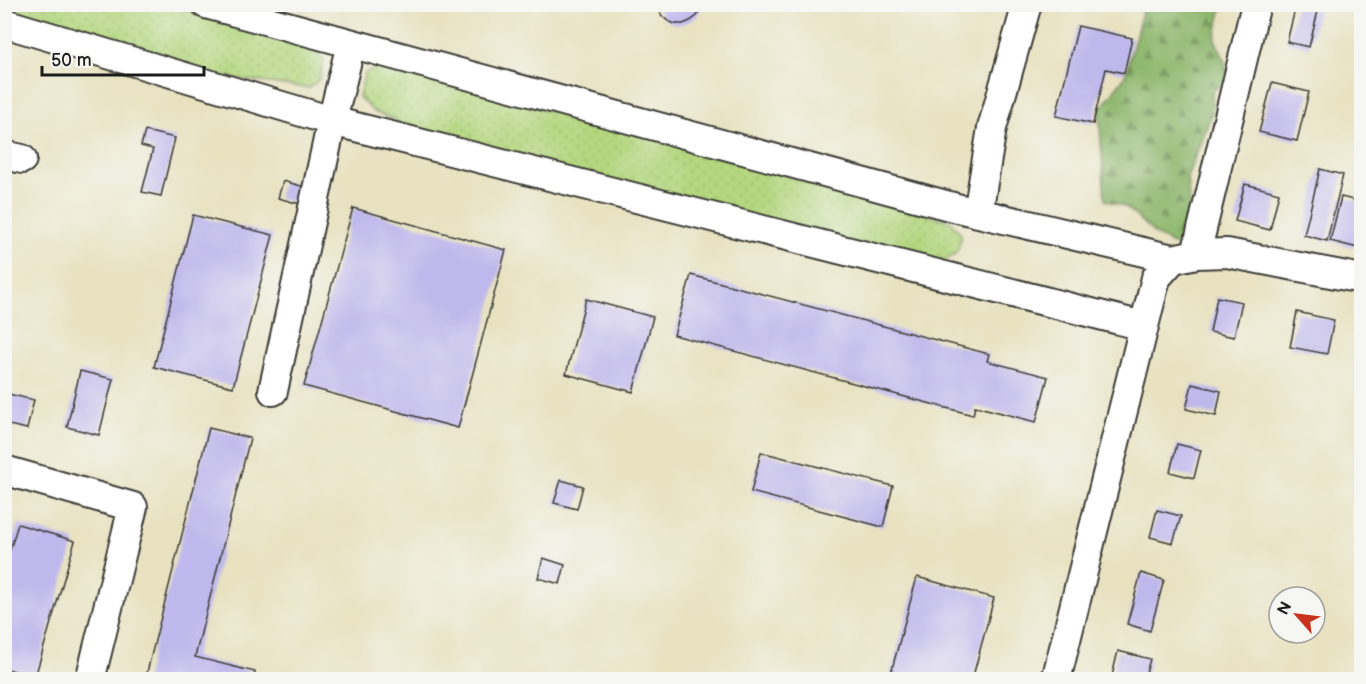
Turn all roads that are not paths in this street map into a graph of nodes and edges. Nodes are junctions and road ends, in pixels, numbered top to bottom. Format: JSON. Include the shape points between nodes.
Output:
{"nodes":[{"id":1,"x":206,"y":4,"type":"edge"},
{"id":2,"x":1027,"y":4,"type":"edge"},
{"id":3,"x":1256,"y":4,"type":"edge"},
{"id":4,"x":4,"y":23,"type":"edge"},
{"id":5,"x":351,"y":44,"type":"junction"},
{"id":6,"x":332,"y":121,"type":"junction"},
{"id":7,"x":978,"y":213,"type":"junction"},
{"id":8,"x":1184,"y":256,"type":"junction"},
{"id":9,"x":1362,"y":279,"type":"edge"},
{"id":10,"x":1143,"y":326,"type":"junction"},
{"id":11,"x":273,"y":392,"type":"dead end"},
{"id":12,"x":4,"y":470,"type":"edge"},
{"id":13,"x":90,"y":680,"type":"edge"},
{"id":14,"x":1056,"y":680,"type":"edge"}],
"edges":[{"from":1,"to":5,"type":"street"},
{"from":2,"to":7,"type":"street","via":[[992,128]]},
{"from":3,"to":8,"type":"street"},
{"from":4,"to":6,"type":"street"},
{"from":5,"to":6,"type":"street"},
{"from":5,"to":7,"type":"street"},
{"from":6,"to":10,"type":"street"},
{"from":6,"to":11,"type":"street"},
{"from":7,"to":8,"type":"street"},
{"from":8,"to":9,"type":"street","via":[[1227,253]]},
{"from":8,"to":10,"type":"street","via":[[1156,278]]},
{"from":10,"to":14,"type":"street"},
{"from":12,"to":13,"type":"street","via":[[133,507]]}]}
